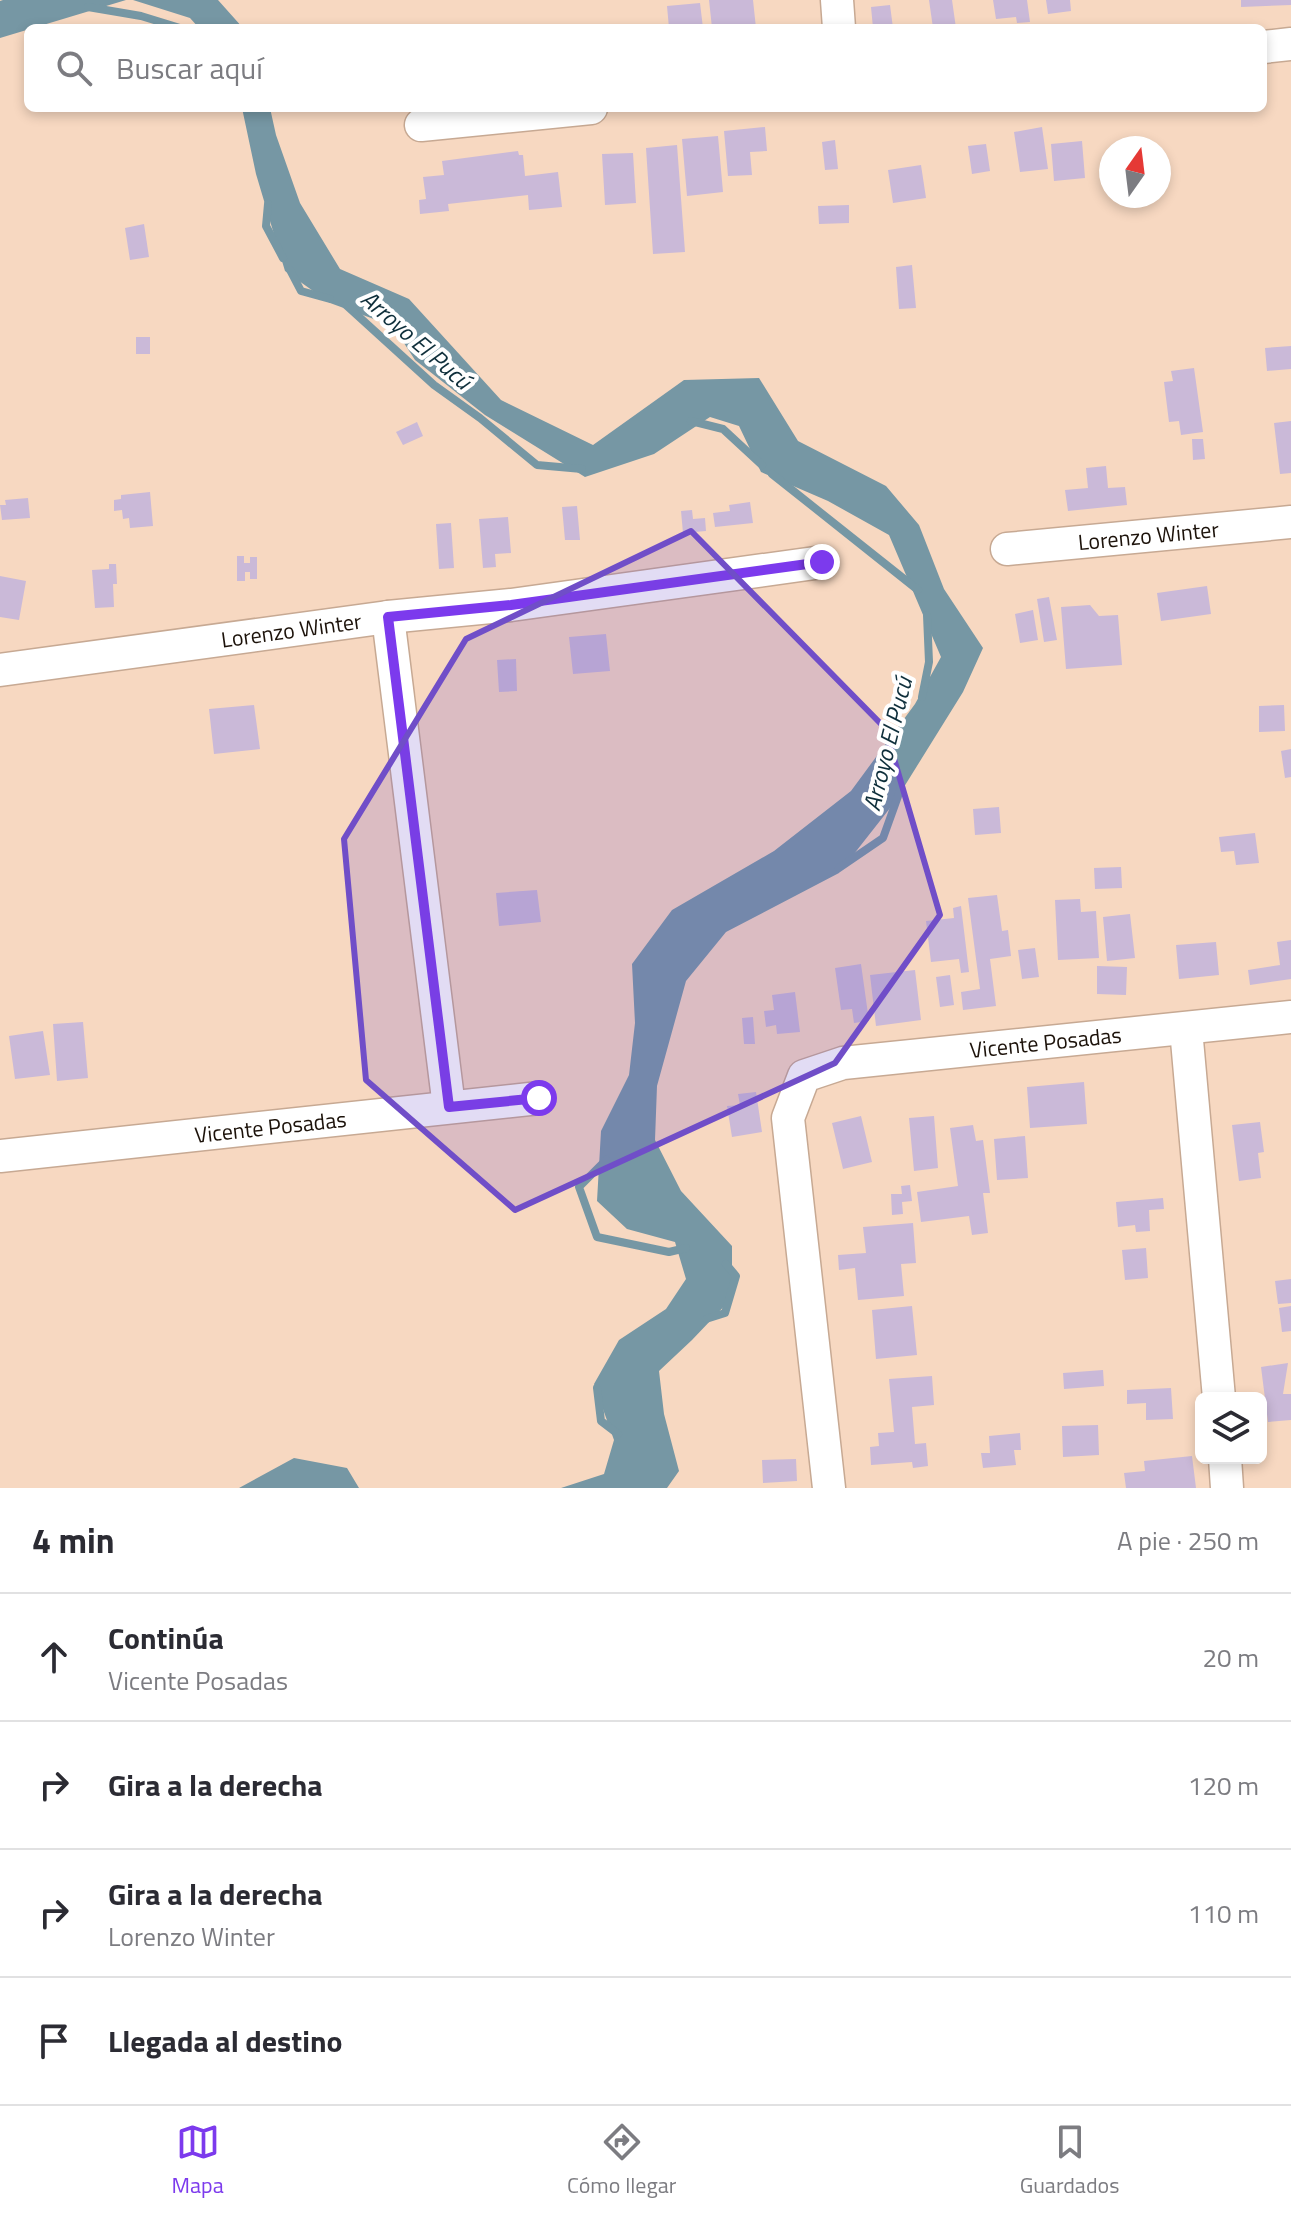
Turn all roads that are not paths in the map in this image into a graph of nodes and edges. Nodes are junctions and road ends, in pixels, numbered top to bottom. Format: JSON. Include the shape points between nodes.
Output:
{"nodes":[{"id":1,"x":837,"y":0,"type":"edge"},
{"id":2,"x":839,"y":24,"type":"edge"},
{"id":3,"x":1291,"y":44,"type":"edge"},
{"id":4,"x":1267,"y":47,"type":"edge"},
{"id":5,"x":551,"y":112,"type":"edge"},
{"id":6,"x":421,"y":125,"type":"dead end"},
{"id":7,"x":1291,"y":522,"type":"edge"},
{"id":8,"x":1007,"y":549,"type":"dead end"},
{"id":9,"x":822,"y":562,"type":"dead end"},
{"id":10,"x":388,"y":617,"type":"junction"},
{"id":11,"x":0,"y":670,"type":"edge"},
{"id":12,"x":1291,"y":1017,"type":"edge"},
{"id":13,"x":1186,"y":1029,"type":"junction"},
{"id":14,"x":539,"y":1098,"type":"dead end"},
{"id":15,"x":449,"y":1107,"type":"junction"},
{"id":16,"x":0,"y":1156,"type":"edge"},
{"id":17,"x":1218,"y":1392,"type":"edge"},
{"id":18,"x":1225,"y":1464,"type":"edge"},
{"id":19,"x":829,"y":1488,"type":"edge"},
{"id":20,"x":1227,"y":1488,"type":"edge"}],
"edges":[{"from":1,"to":2,"type":"street"},
{"from":3,"to":4,"type":"street"},
{"from":5,"to":6,"type":"street"},
{"from":7,"to":8,"type":"street","name":"Lorenzo Winter"},
{"from":9,"to":10,"type":"street","name":"Lorenzo Winter"},
{"from":10,"to":11,"type":"street","name":"Lorenzo Winter"},
{"from":10,"to":15,"type":"street"},
{"from":12,"to":13,"type":"street","name":"Vicente Posadas"},
{"from":13,"to":17,"type":"street"},
{"from":13,"to":19,"type":"street","name":"Vicente Posadas","via":[[843,1063],[804,1076],[788,1118]]},
{"from":14,"to":15,"type":"street","name":"Vicente Posadas"},
{"from":15,"to":16,"type":"street","name":"Vicente Posadas"},
{"from":18,"to":20,"type":"street"}]}
